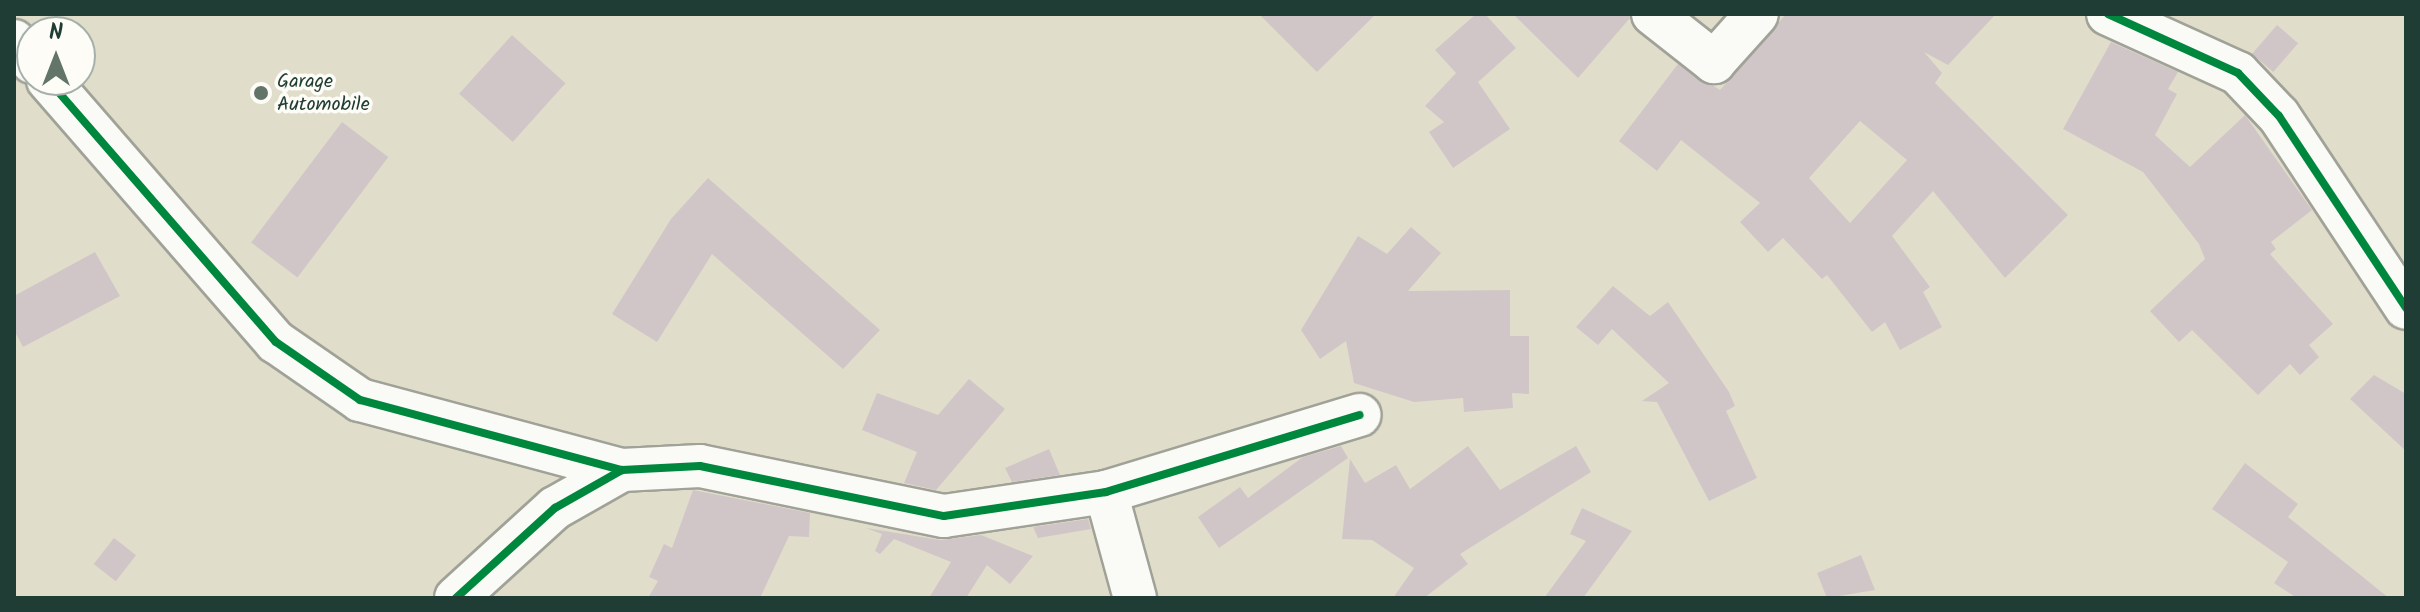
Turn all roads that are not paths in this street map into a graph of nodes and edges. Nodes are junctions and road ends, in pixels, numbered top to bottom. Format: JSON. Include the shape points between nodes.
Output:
{"nodes":[{"id":1,"x":1653,"y":14,"type":"edge"},
{"id":2,"x":1757,"y":14,"type":"edge"},
{"id":3,"x":2108,"y":14,"type":"edge"},
{"id":4,"x":62,"y":96,"type":"edge"},
{"id":5,"x":2406,"y":308,"type":"edge"},
{"id":6,"x":1360,"y":415,"type":"dead end"},
{"id":7,"x":622,"y":470,"type":"junction"},
{"id":8,"x":1106,"y":492,"type":"junction"},
{"id":9,"x":456,"y":598,"type":"edge"},
{"id":10,"x":1135,"y":598,"type":"edge"}],
"edges":[{"from":1,"to":2,"type":"street","via":[[1714,62]]},
{"from":3,"to":5,"type":"street","via":[[2238,73],[2279,116]]},
{"from":4,"to":7,"type":"street","via":[[276,342],[360,400]]},
{"from":6,"to":8,"type":"street"},
{"from":7,"to":8,"type":"street","via":[[700,466],[944,516]]},
{"from":7,"to":9,"type":"street","via":[[555,508]]},
{"from":8,"to":10,"type":"street"}]}
